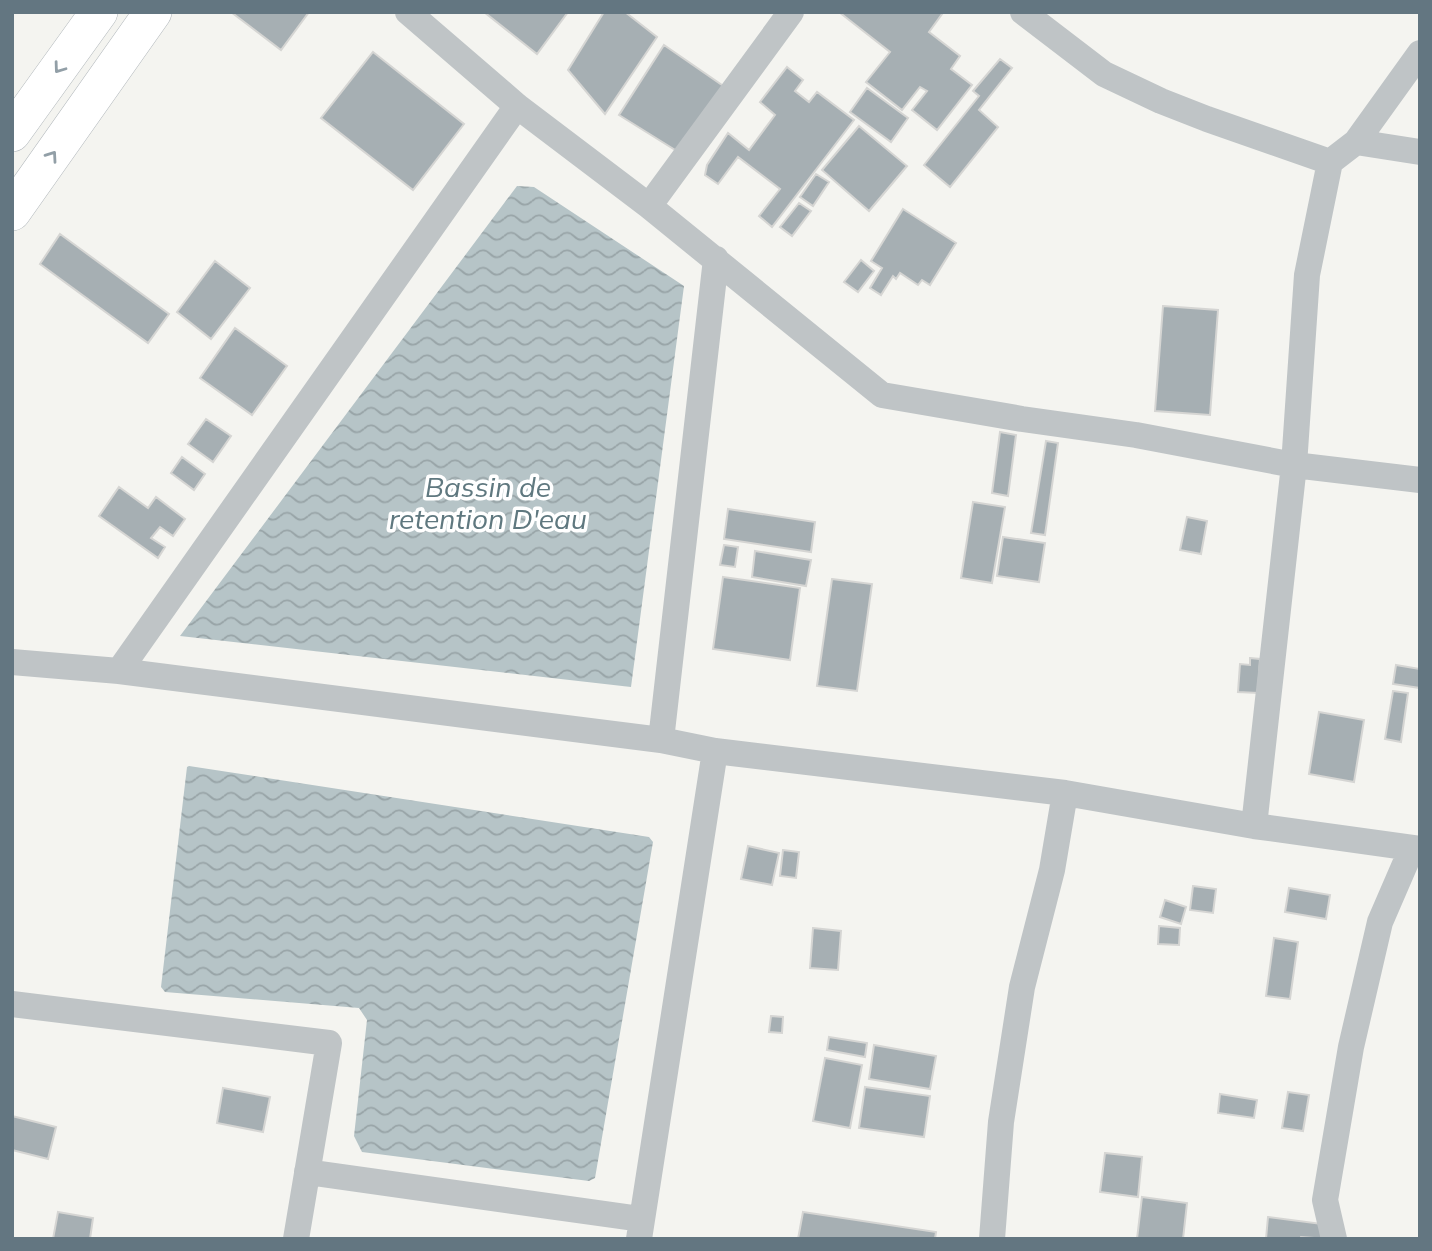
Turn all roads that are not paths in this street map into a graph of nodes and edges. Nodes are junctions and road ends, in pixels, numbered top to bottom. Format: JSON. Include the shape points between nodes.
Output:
{"nodes":[{"id":1,"x":99,"y":12,"type":"edge"},
{"id":2,"x":153,"y":12,"type":"edge"},
{"id":3,"x":408,"y":12,"type":"edge"},
{"id":4,"x":791,"y":12,"type":"edge"},
{"id":5,"x":1028,"y":13,"type":"edge"},
{"id":6,"x":1420,"y":53,"type":"edge"},
{"id":7,"x":517,"y":106,"type":"junction"},
{"id":8,"x":12,"y":133,"type":"edge"},
{"id":9,"x":1356,"y":142,"type":"junction"},
{"id":10,"x":1420,"y":152,"type":"edge"},
{"id":11,"x":1330,"y":162,"type":"junction"},
{"id":12,"x":649,"y":206,"type":"junction"},
{"id":13,"x":12,"y":212,"type":"edge"},
{"id":14,"x":716,"y":259,"type":"junction"},
{"id":15,"x":1294,"y":465,"type":"junction"},
{"id":16,"x":1420,"y":480,"type":"edge"},
{"id":17,"x":12,"y":662,"type":"edge"},
{"id":18,"x":119,"y":671,"type":"junction"},
{"id":19,"x":661,"y":740,"type":"junction"},
{"id":20,"x":715,"y":751,"type":"junction"},
{"id":21,"x":1065,"y":793,"type":"junction"},
{"id":22,"x":1254,"y":826,"type":"junction"},
{"id":23,"x":1416,"y":849,"type":"edge"},
{"id":24,"x":12,"y":1004,"type":"edge"},
{"id":25,"x":307,"y":1172,"type":"junction"},
{"id":26,"x":640,"y":1229,"type":"edge"},
{"id":27,"x":296,"y":1239,"type":"edge"},
{"id":28,"x":992,"y":1239,"type":"edge"},
{"id":29,"x":1334,"y":1239,"type":"edge"}],
"edges":[{"from":1,"to":8,"type":"street","one_way":true},
{"from":13,"to":2,"type":"street","one_way":true},
{"from":3,"to":7,"type":"street"},
{"from":4,"to":12,"type":"street"},
{"from":5,"to":11,"type":"street","via":[[1115,80],[1207,119]]},
{"from":6,"to":9,"type":"street"},
{"from":7,"to":12,"type":"street"},
{"from":7,"to":18,"type":"street"},
{"from":9,"to":10,"type":"street"},
{"from":9,"to":11,"type":"street"},
{"from":11,"to":15,"type":"street","via":[[1307,275]]},
{"from":12,"to":14,"type":"street"},
{"from":14,"to":15,"type":"street","via":[[881,395]]},
{"from":14,"to":19,"type":"street"},
{"from":15,"to":16,"type":"street"},
{"from":15,"to":22,"type":"street"},
{"from":17,"to":18,"type":"street"},
{"from":18,"to":19,"type":"street"},
{"from":19,"to":20,"type":"street"},
{"from":20,"to":21,"type":"street"},
{"from":20,"to":26,"type":"street"},
{"from":21,"to":22,"type":"street"},
{"from":21,"to":28,"type":"street","via":[[1052,870],[1022,987],[1001,1122]]},
{"from":22,"to":23,"type":"street"},
{"from":23,"to":29,"type":"street","via":[[1380,922],[1351,1047],[1325,1200]]},
{"from":24,"to":25,"type":"street","via":[[329,1043]]},
{"from":25,"to":26,"type":"street"},
{"from":25,"to":27,"type":"street"}]}
